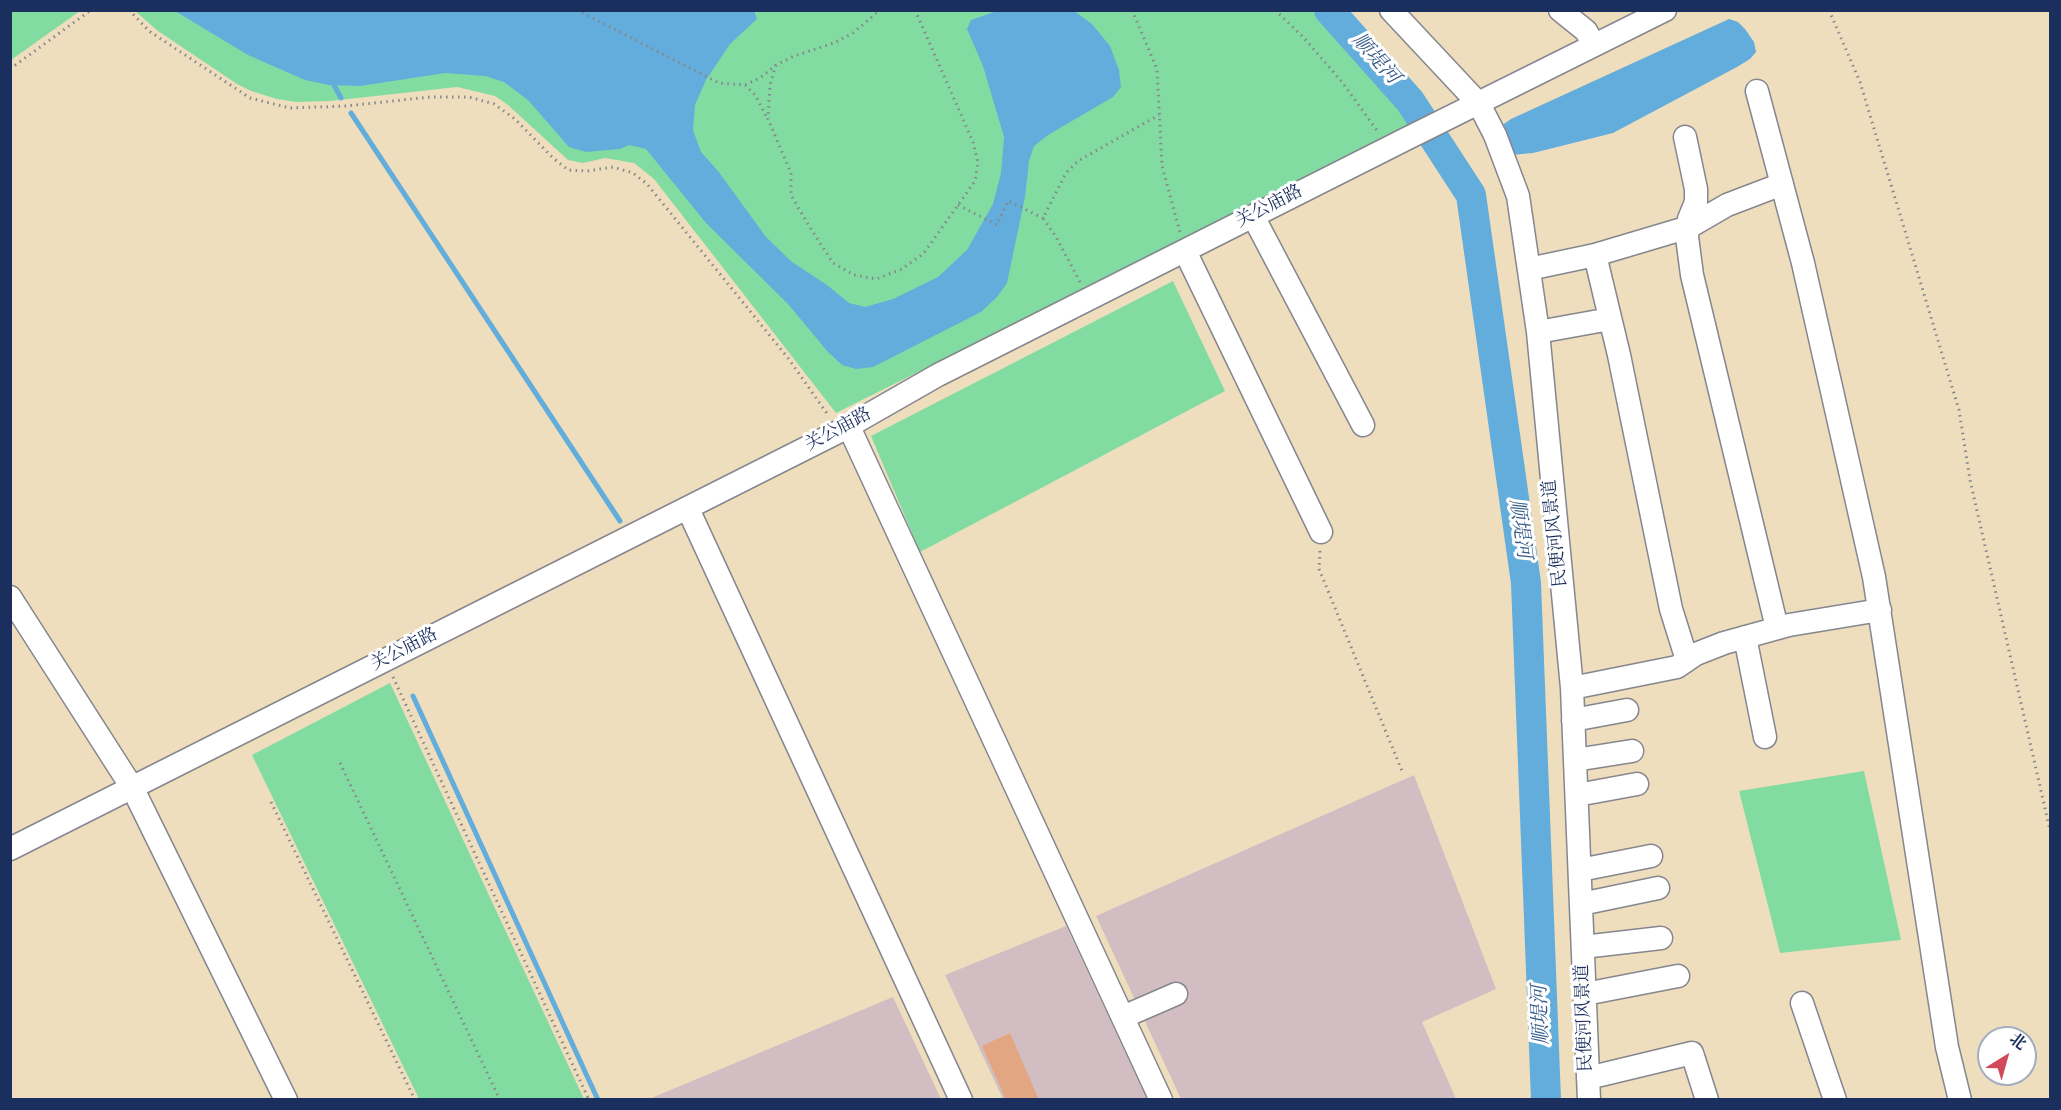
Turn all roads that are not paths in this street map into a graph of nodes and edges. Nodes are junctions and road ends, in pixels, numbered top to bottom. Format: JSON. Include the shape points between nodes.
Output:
{"nodes":[{"id":1,"x":1390,"y":10,"type":"edge"},
{"id":2,"x":1560,"y":10,"type":"edge"},
{"id":3,"x":1665,"y":10,"type":"edge"},
{"id":4,"x":1594,"y":45,"type":"junction"},
{"id":5,"x":1757,"y":91,"type":"dead end"},
{"id":6,"x":1472,"y":108,"type":"junction"},
{"id":7,"x":1685,"y":137,"type":"dead end"},
{"id":8,"x":1782,"y":184,"type":"junction"},
{"id":9,"x":1253,"y":216,"type":"junction"},
{"id":10,"x":1689,"y":227,"type":"junction"},
{"id":11,"x":1185,"y":251,"type":"junction"},
{"id":12,"x":1594,"y":255,"type":"junction"},
{"id":13,"x":1529,"y":269,"type":"junction"},
{"id":14,"x":1610,"y":319,"type":"junction"},
{"id":15,"x":1538,"y":332,"type":"junction"},
{"id":16,"x":1363,"y":425,"type":"dead end"},
{"id":17,"x":844,"y":429,"type":"junction"},
{"id":18,"x":688,"y":509,"type":"junction"},
{"id":19,"x":1321,"y":532,"type":"road end"},
{"id":20,"x":10,"y":597,"type":"edge"},
{"id":21,"x":1880,"y":610,"type":"junction"},
{"id":22,"x":1778,"y":628,"type":"junction"},
{"id":23,"x":1745,"y":638,"type":"junction"},
{"id":24,"x":1687,"y":660,"type":"junction"},
{"id":25,"x":1572,"y":688,"type":"junction"},
{"id":26,"x":1626,"y":710,"type":"dead end"},
{"id":27,"x":1574,"y":720,"type":"junction"},
{"id":28,"x":1765,"y":737,"type":"dead end"},
{"id":29,"x":1632,"y":751,"type":"dead end"},
{"id":30,"x":1575,"y":760,"type":"junction"},
{"id":31,"x":1637,"y":784,"type":"dead end"},
{"id":32,"x":133,"y":789,"type":"junction"},
{"id":33,"x":1577,"y":795,"type":"junction"},
{"id":34,"x":10,"y":849,"type":"edge"},
{"id":35,"x":1651,"y":856,"type":"dead end"},
{"id":36,"x":1580,"y":870,"type":"junction"},
{"id":37,"x":1658,"y":888,"type":"dead end"},
{"id":38,"x":1581,"y":904,"type":"junction"},
{"id":39,"x":1661,"y":938,"type":"dead end"},
{"id":40,"x":1583,"y":947,"type":"junction"},
{"id":41,"x":1678,"y":976,"type":"dead end"},
{"id":42,"x":1176,"y":993,"type":"dead end"},
{"id":43,"x":1585,"y":994,"type":"junction"},
{"id":44,"x":1802,"y":1003,"type":"dead end"},
{"id":45,"x":1123,"y":1017,"type":"junction"},
{"id":46,"x":1589,"y":1089,"type":"edge"},
{"id":47,"x":286,"y":1100,"type":"edge"},
{"id":48,"x":961,"y":1100,"type":"edge"},
{"id":49,"x":1161,"y":1100,"type":"edge"},
{"id":50,"x":1707,"y":1100,"type":"edge"},
{"id":51,"x":1835,"y":1100,"type":"edge"},
{"id":52,"x":1960,"y":1100,"type":"edge"}],
"edges":[{"from":1,"to":6,"type":"street","name":"民便河风景道"},
{"from":2,"to":4,"type":"street","via":[[1586,31]]},
{"from":3,"to":4,"type":"street","name":"关公庙路"},
{"from":4,"to":6,"type":"street","name":"关公庙路"},
{"from":5,"to":8,"type":"street"},
{"from":6,"to":9,"type":"street","name":"关公庙路"},
{"from":6,"to":13,"type":"street","name":"民便河风景道","via":[[1495,135],[1518,196]]},
{"from":7,"to":10,"type":"street","via":[[1696,189]]},
{"from":8,"to":10,"type":"street","via":[[1727,205]]},
{"from":8,"to":21,"type":"street","via":[[1806,274]]},
{"from":9,"to":11,"type":"street","name":"关公庙路"},
{"from":9,"to":16,"type":"street"},
{"from":10,"to":12,"type":"street"},
{"from":10,"to":22,"type":"street","via":[[1692,275]]},
{"from":11,"to":17,"type":"street","name":"关公庙路","via":[[938,375]]},
{"from":11,"to":19,"type":"street"},
{"from":12,"to":13,"type":"street"},
{"from":12,"to":14,"type":"street"},
{"from":13,"to":15,"type":"street","name":"民便河风景道"},
{"from":14,"to":15,"type":"street"},
{"from":14,"to":24,"type":"street","via":[[1671,609]]},
{"from":15,"to":25,"type":"street","name":"民便河风景道"},
{"from":17,"to":18,"type":"street","name":"关公庙路"},
{"from":17,"to":45,"type":"street"},
{"from":18,"to":32,"type":"street","name":"关公庙路"},
{"from":18,"to":48,"type":"street"},
{"from":20,"to":32,"type":"street"},
{"from":21,"to":22,"type":"street"},
{"from":21,"to":52,"type":"street","via":[[1947,1047]]},
{"from":22,"to":23,"type":"street"},
{"from":23,"to":24,"type":"street"},
{"from":23,"to":28,"type":"street"},
{"from":24,"to":25,"type":"street","via":[[1677,667]]},
{"from":25,"to":27,"type":"street","name":"民便河风景道"},
{"from":26,"to":27,"type":"street"},
{"from":27,"to":30,"type":"street","name":"民便河风景道"},
{"from":29,"to":30,"type":"street"},
{"from":30,"to":33,"type":"street","name":"民便河风景道"},
{"from":31,"to":33,"type":"street"},
{"from":32,"to":34,"type":"street","name":"关公庙路"},
{"from":32,"to":47,"type":"street"},
{"from":33,"to":36,"type":"street","name":"民便河风景道"},
{"from":35,"to":36,"type":"street"},
{"from":36,"to":38,"type":"street","name":"民便河风景道"},
{"from":37,"to":38,"type":"street"},
{"from":38,"to":40,"type":"street","name":"民便河风景道"},
{"from":39,"to":40,"type":"street"},
{"from":40,"to":43,"type":"street","name":"民便河风景道"},
{"from":41,"to":43,"type":"street"},
{"from":42,"to":45,"type":"street"},
{"from":43,"to":46,"type":"street","name":"民便河风景道"},
{"from":44,"to":51,"type":"street"},
{"from":45,"to":49,"type":"street"},
{"from":46,"to":50,"type":"street","via":[[1692,1053]]}]}
